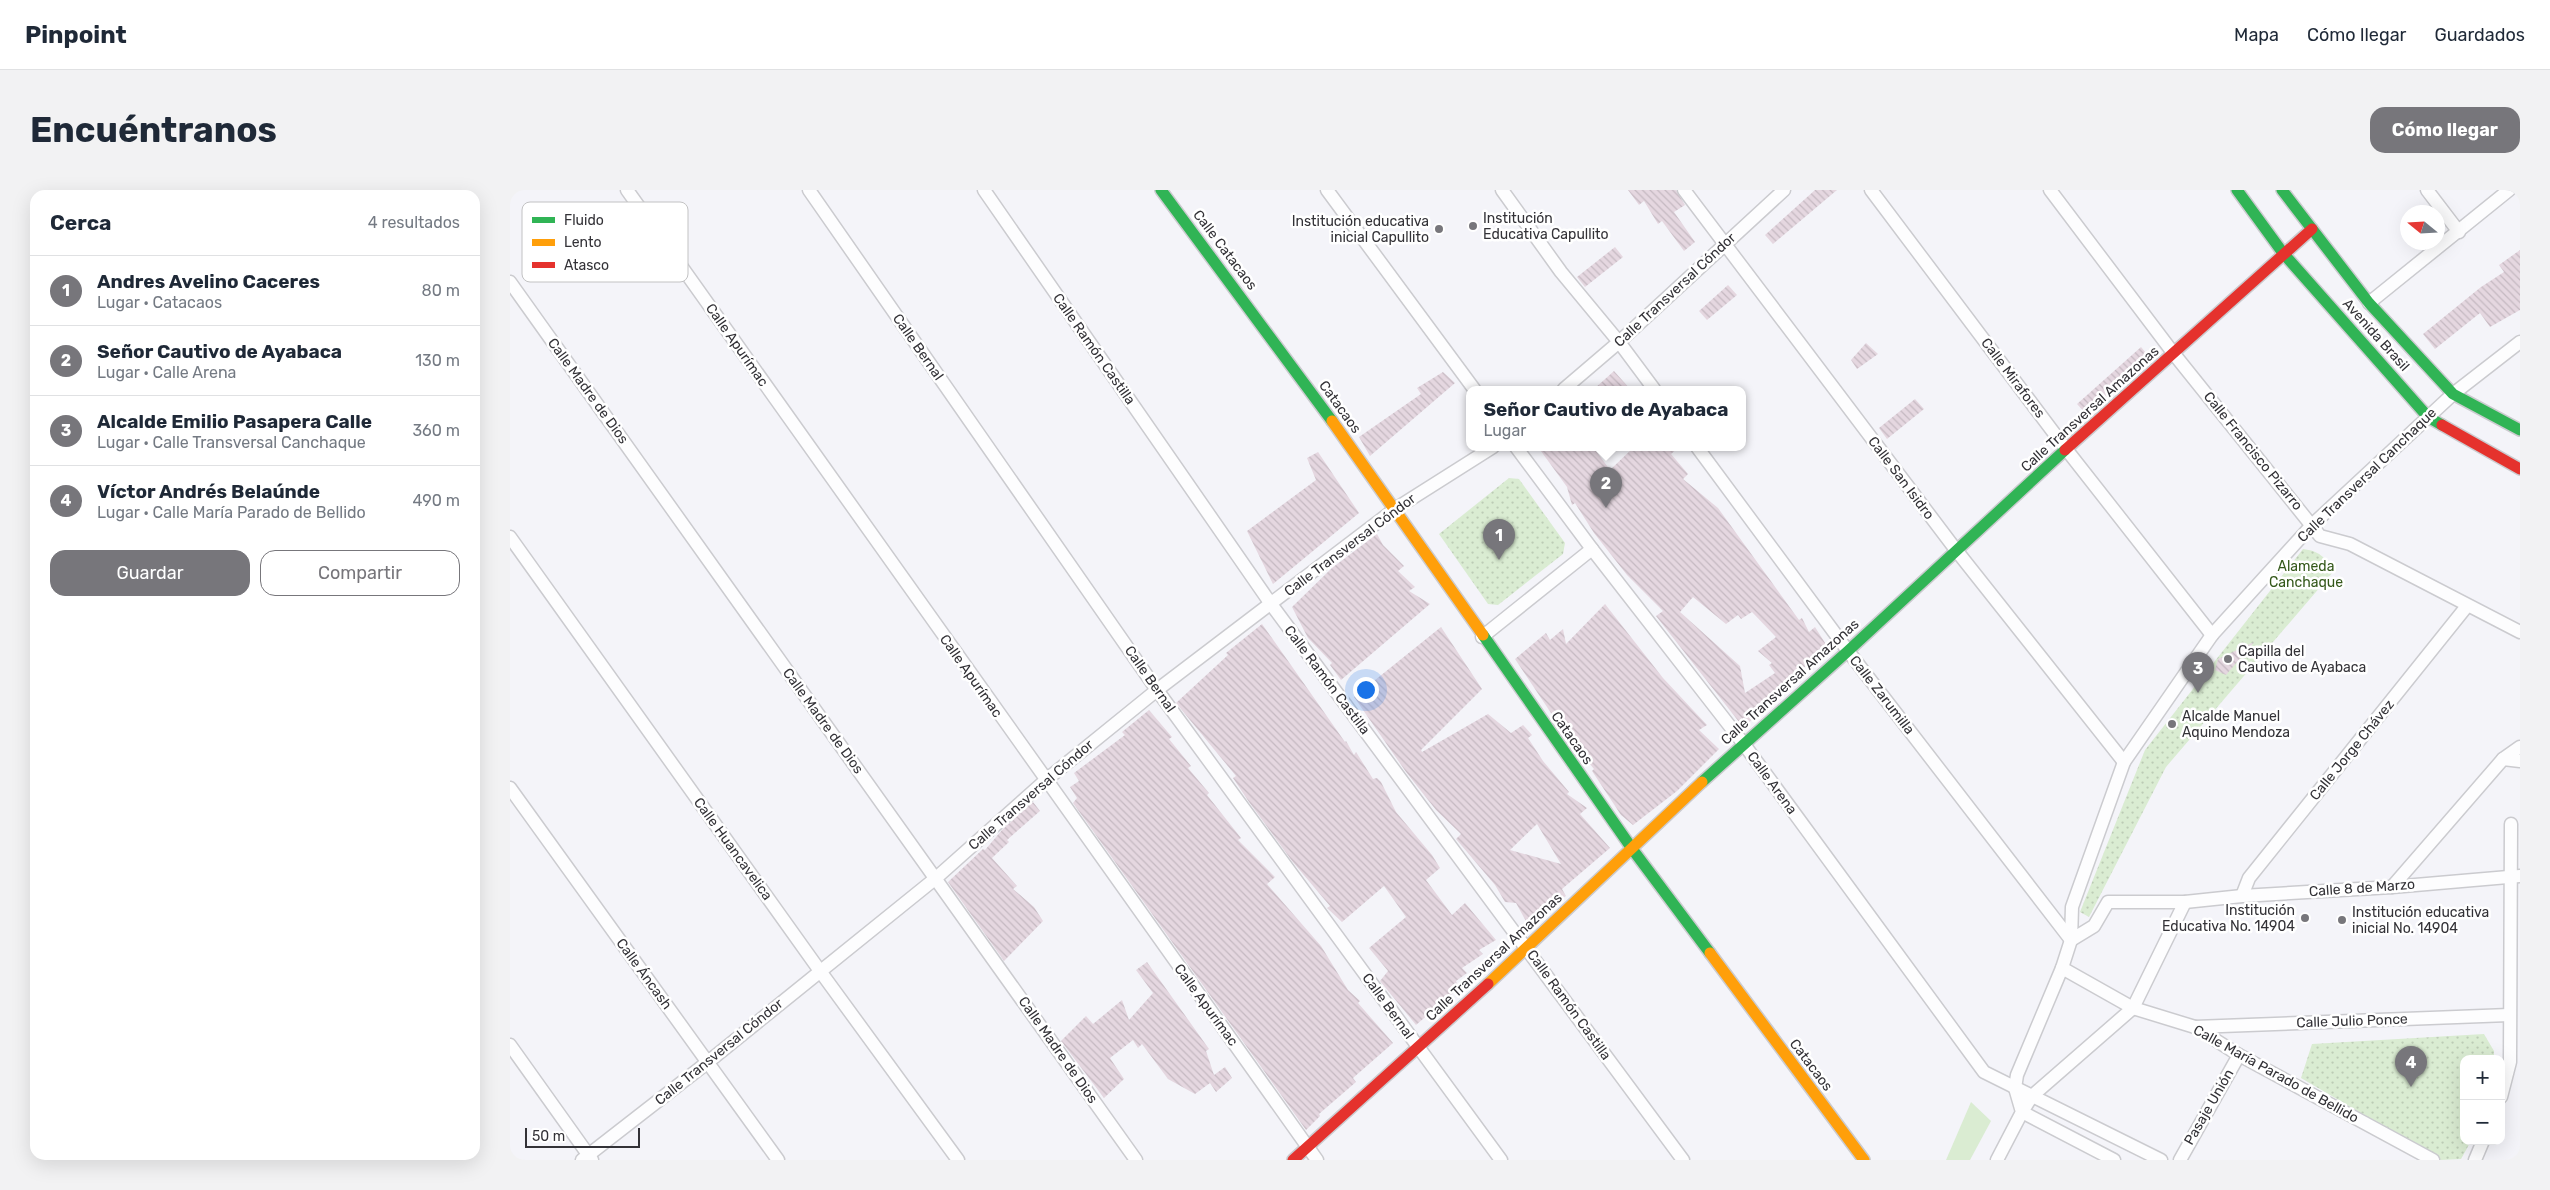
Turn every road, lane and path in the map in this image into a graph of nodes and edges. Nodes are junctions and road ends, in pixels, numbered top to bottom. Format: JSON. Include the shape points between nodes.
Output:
{"nodes":[{"id":1,"x":627,"y":190,"type":"edge"},
{"id":2,"x":809,"y":190,"type":"edge"},
{"id":3,"x":984,"y":190,"type":"edge"},
{"id":4,"x":1161,"y":190,"type":"edge"},
{"id":5,"x":1327,"y":190,"type":"edge"},
{"id":6,"x":1502,"y":190,"type":"edge"},
{"id":7,"x":1684,"y":190,"type":"edge"},
{"id":8,"x":1784,"y":190,"type":"edge"},
{"id":9,"x":1871,"y":190,"type":"edge"},
{"id":10,"x":2050,"y":190,"type":"edge"},
{"id":11,"x":2237,"y":190,"type":"edge"},
{"id":12,"x":2282,"y":190,"type":"edge"},
{"id":13,"x":2427,"y":190,"type":"edge"},
{"id":14,"x":2509,"y":190,"type":"edge"},
{"id":15,"x":636,"y":202,"type":"edge"},
{"id":16,"x":2312,"y":230,"type":"junction"},
{"id":17,"x":2460,"y":232,"type":"junction"},
{"id":18,"x":1724,"y":244,"type":"junction"},
{"id":19,"x":2283,"y":254,"type":"junction"},
{"id":20,"x":688,"y":276,"type":"edge"},
{"id":21,"x":510,"y":282,"type":"edge"},
{"id":22,"x":2369,"y":303,"type":"junction"},
{"id":23,"x":1265,"y":328,"type":"joint"},
{"id":24,"x":1619,"y":342,"type":"junction"},
{"id":25,"x":2520,"y":342,"type":"edge"},
{"id":26,"x":2174,"y":354,"type":"junction"},
{"id":27,"x":1472,"y":386,"type":"edge"},
{"id":28,"x":1568,"y":386,"type":"edge"},
{"id":29,"x":1652,"y":386,"type":"edge"},
{"id":30,"x":2453,"y":394,"type":"junction"},
{"id":31,"x":2428,"y":417,"type":"junction"},
{"id":32,"x":2520,"y":430,"type":"edge"},
{"id":33,"x":2066,"y":449,"type":"junction"},
{"id":34,"x":1487,"y":451,"type":"edge"},
{"id":35,"x":1519,"y":451,"type":"edge"},
{"id":36,"x":1700,"y":451,"type":"edge"},
{"id":37,"x":2520,"y":469,"type":"edge"},
{"id":38,"x":1395,"y":509,"type":"junction"},
{"id":39,"x":2312,"y":525,"type":"junction"},
{"id":40,"x":510,"y":537,"type":"edge"},
{"id":41,"x":1592,"y":549,"type":"junction"},
{"id":42,"x":1956,"y":550,"type":"junction"},
{"id":43,"x":1271,"y":604,"type":"junction"},
{"id":44,"x":2467,"y":606,"type":"junction"},
{"id":45,"x":2520,"y":632,"type":"edge"},
{"id":46,"x":2212,"y":635,"type":"junction"},
{"id":47,"x":1482,"y":637,"type":"junction"},
{"id":48,"x":1848,"y":651,"type":"junction"},
{"id":49,"x":1157,"y":690,"type":"junction"},
{"id":50,"x":1743,"y":743,"type":"junction"},
{"id":51,"x":2520,"y":747,"type":"edge"},
{"id":52,"x":2503,"y":759,"type":"junction"},
{"id":53,"x":2520,"y":761,"type":"edge"},
{"id":54,"x":2124,"y":762,"type":"junction"},
{"id":55,"x":1046,"y":780,"type":"junction"},
{"id":56,"x":510,"y":788,"type":"edge"},
{"id":57,"x":2511,"y":824,"type":"dead end"},
{"id":58,"x":1633,"y":850,"type":"junction"},
{"id":59,"x":2516,"y":877,"type":"edge"},
{"id":60,"x":936,"y":878,"type":"junction"},
{"id":61,"x":2392,"y":887,"type":"junction"},
{"id":62,"x":2242,"y":896,"type":"junction"},
{"id":63,"x":2186,"y":902,"type":"junction"},
{"id":64,"x":2071,"y":940,"type":"junction"},
{"id":65,"x":1527,"y":948,"type":"junction"},
{"id":66,"x":2062,"y":968,"type":"junction"},
{"id":67,"x":820,"y":971,"type":"junction"},
{"id":68,"x":2133,"y":1008,"type":"junction"},
{"id":69,"x":2513,"y":1008,"type":"edge"},
{"id":70,"x":2195,"y":1027,"type":"junction"},
{"id":71,"x":510,"y":1045,"type":"edge"},
{"id":72,"x":1418,"y":1048,"type":"junction"},
{"id":73,"x":2239,"y":1055,"type":"junction"},
{"id":74,"x":708,"y":1062,"type":"junction"},
{"id":75,"x":2505,"y":1081,"type":"edge"},
{"id":76,"x":2015,"y":1088,"type":"junction"},
{"id":77,"x":2032,"y":1096,"type":"junction"},
{"id":78,"x":2022,"y":1112,"type":"junction"},
{"id":79,"x":2482,"y":1145,"type":"edge"},
{"id":80,"x":1307,"y":1147,"type":"junction"},
{"id":81,"x":588,"y":1158,"type":"edge"},
{"id":82,"x":778,"y":1160,"type":"edge"},
{"id":83,"x":958,"y":1160,"type":"edge"},
{"id":84,"x":1136,"y":1160,"type":"edge"},
{"id":85,"x":1293,"y":1160,"type":"edge"},
{"id":86,"x":1317,"y":1160,"type":"edge"},
{"id":87,"x":1501,"y":1160,"type":"edge"},
{"id":88,"x":1683,"y":1160,"type":"edge"},
{"id":89,"x":1864,"y":1160,"type":"edge"},
{"id":90,"x":1997,"y":1160,"type":"edge"},
{"id":91,"x":2114,"y":1160,"type":"edge"},
{"id":92,"x":2161,"y":1160,"type":"edge"},
{"id":93,"x":2180,"y":1160,"type":"edge"},
{"id":94,"x":2433,"y":1160,"type":"edge"},
{"id":95,"x":2475,"y":1160,"type":"edge"}],
"edges":[{"from":1,"to":15,"type":"street","name":"Calle Apurímac"},
{"from":2,"to":49,"type":"street","name":"Calle Bernal"},
{"from":3,"to":43,"type":"street","name":"Calle Ramón Castilla"},
{"from":4,"to":23,"type":"street","name":"Calle Catacaos"},
{"from":5,"to":27,"type":"street"},
{"from":6,"to":24,"type":"street","via":[[1561,272]]},
{"from":7,"to":18,"type":"street","name":"Calle San Isidro"},
{"from":8,"to":18,"type":"street","name":"Calle Transversal Cóndor"},
{"from":9,"to":33,"type":"street","name":"Calle Mirafores"},
{"from":10,"to":26,"type":"street","name":"Calle Francisco Pizarro"},
{"from":11,"to":19,"type":"street","name":"Avenida Brasil"},
{"from":12,"to":16,"type":"street","name":"Avenida Brasil"},
{"from":13,"to":17,"type":"street"},
{"from":14,"to":17,"type":"street"},
{"from":16,"to":19,"type":"street","name":"Calle Transversal Amazonas"},
{"from":16,"to":22,"type":"street","name":"Avenida Brasil"},
{"from":17,"to":22,"type":"street"},
{"from":18,"to":24,"type":"street","name":"Calle Transversal Cóndor"},
{"from":18,"to":42,"type":"street","name":"Calle San Isidro"},
{"from":19,"to":26,"type":"street","name":"Calle Transversal Amazonas"},
{"from":19,"to":31,"type":"street","name":"Avenida Brasil"},
{"from":20,"to":55,"type":"street","name":"Calle Apurímac"},
{"from":21,"to":60,"type":"street","name":"Calle Madre de Dios"},
{"from":22,"to":30,"type":"street","name":"Avenida Brasil"},
{"from":23,"to":38,"type":"street","name":"Catacaos"},
{"from":24,"to":28,"type":"street","name":"Calle Transversal Cóndor"},
{"from":24,"to":29,"type":"street"},
{"from":25,"to":30,"type":"street","name":"Calle Transversal Canchaque"},
{"from":26,"to":33,"type":"street","name":"Calle Transversal Amazonas"},
{"from":26,"to":39,"type":"street","name":"Calle Francisco Pizarro"},
{"from":30,"to":31,"type":"street","name":"Calle Transversal Canchaque"},
{"from":30,"to":32,"type":"street","name":"Avenida Brasil"},
{"from":31,"to":37,"type":"street","name":"Avenida Brasil"},
{"from":31,"to":39,"type":"street","name":"Calle Transversal Canchaque"},
{"from":33,"to":42,"type":"street","name":"Calle Transversal Amazonas"},
{"from":33,"to":46,"type":"street","name":"Calle Mirafores"},
{"from":34,"to":38,"type":"street","name":"Calle Transversal Cóndor"},
{"from":35,"to":41,"type":"street","name":"Calle Arena"},
{"from":36,"to":48,"type":"street","name":"Calle Zarumilla"},
{"from":38,"to":43,"type":"street","name":"Calle Transversal Cóndor"},
{"from":38,"to":47,"type":"street","name":"Catacaos"},
{"from":39,"to":44,"type":"street","name":"Calle Francisco Pizarro","via":[[2320,536],[2350,544]]},
{"from":39,"to":46,"type":"street","name":"Calle Transversal Canchaque"},
{"from":40,"to":67,"type":"street","name":"Calle Huancavelica"},
{"from":41,"to":47,"type":"street"},
{"from":41,"to":50,"type":"street","name":"Calle Arena"},
{"from":42,"to":48,"type":"street","name":"Calle Transversal Amazonas"},
{"from":42,"to":54,"type":"street","name":"Calle San Isidro"},
{"from":43,"to":49,"type":"street","name":"Calle Transversal Cóndor"},
{"from":43,"to":65,"type":"street","name":"Calle Ramón Castilla"},
{"from":44,"to":45,"type":"street","name":"Calle Francisco Pizarro"},
{"from":44,"to":62,"type":"street","name":"Calle Jorge Chávez","via":[[2249,878]]},
{"from":46,"to":54,"type":"street","name":"Calle Transversal Canchaque"},
{"from":47,"to":58,"type":"street","name":"Catacaos"},
{"from":48,"to":50,"type":"street","name":"Calle Transversal Amazonas"},
{"from":48,"to":64,"type":"street","name":"Calle Zarumilla"},
{"from":49,"to":55,"type":"street","name":"Calle Transversal Cóndor"},
{"from":49,"to":72,"type":"street","name":"Calle Bernal"},
{"from":50,"to":58,"type":"street","name":"Calle Transversal Amazonas"},
{"from":50,"to":76,"type":"street","name":"Calle Arena","via":[[1984,1072]]},
{"from":51,"to":52,"type":"street"},
{"from":52,"to":53,"type":"street"},
{"from":52,"to":61,"type":"street"},
{"from":54,"to":64,"type":"street","name":"Calle Transversal Canchaque","via":[[2072,907]]},
{"from":55,"to":60,"type":"street","name":"Calle Transversal Cóndor"},
{"from":55,"to":80,"type":"street","name":"Calle Apurímac"},
{"from":56,"to":74,"type":"street","name":"Calle Áncash"},
{"from":57,"to":59,"type":"street"},
{"from":58,"to":65,"type":"street","name":"Calle Transversal Amazonas"},
{"from":58,"to":89,"type":"street","name":"Catacaos"},
{"from":59,"to":61,"type":"street","name":"Calle 8 de Marzo"},
{"from":59,"to":69,"type":"street"},
{"from":60,"to":67,"type":"street","name":"Calle Transversal Cóndor"},
{"from":60,"to":84,"type":"street","name":"Calle Madre de Dios"},
{"from":61,"to":62,"type":"street","name":"Calle 8 de Marzo"},
{"from":62,"to":63,"type":"street","name":"Calle 8 de Marzo"},
{"from":63,"to":64,"type":"street","name":"Calle 8 de Marzo","via":[[2108,902],[2094,926]]},
{"from":63,"to":68,"type":"street"},
{"from":64,"to":66,"type":"street","name":"Calle Transversal Canchaque"},
{"from":65,"to":72,"type":"street","name":"Calle Transversal Amazonas"},
{"from":65,"to":88,"type":"street","name":"Calle Ramón Castilla"},
{"from":66,"to":68,"type":"street","name":"Calle María Parado de Bellido"},
{"from":66,"to":76,"type":"street","name":"Calle Transversal Canchaque","via":[[2021,1062]]},
{"from":67,"to":74,"type":"street","name":"Calle Transversal Cóndor"},
{"from":67,"to":83,"type":"street","name":"Calle Huancavelica"},
{"from":68,"to":70,"type":"street","name":"Calle María Parado de Bellido"},
{"from":68,"to":77,"type":"street"},
{"from":69,"to":70,"type":"street","name":"Calle Julio Ponce"},
{"from":69,"to":75,"type":"street","via":[[2510,1062]]},
{"from":70,"to":73,"type":"street","name":"Calle María Parado de Bellido"},
{"from":71,"to":81,"type":"street"},
{"from":72,"to":80,"type":"street","name":"Calle Transversal Amazonas"},
{"from":72,"to":87,"type":"street","name":"Calle Bernal"},
{"from":73,"to":93,"type":"street","name":"Pasaje Unión"},
{"from":73,"to":94,"type":"street","name":"Calle María Parado de Bellido"},
{"from":74,"to":81,"type":"street","name":"Calle Transversal Cóndor"},
{"from":74,"to":82,"type":"street","name":"Calle Áncash"},
{"from":76,"to":77,"type":"street","name":"Calle Arena"},
{"from":76,"to":78,"type":"street","name":"Calle Transversal Canchaque"},
{"from":77,"to":78,"type":"street"},
{"from":77,"to":92,"type":"street","name":"Calle Arena"},
{"from":78,"to":90,"type":"street"},
{"from":78,"to":91,"type":"street"},
{"from":79,"to":95,"type":"street"},
{"from":80,"to":85,"type":"street","name":"Calle Transversal Amazonas"},
{"from":80,"to":86,"type":"street","name":"Calle Apurímac"}]}
